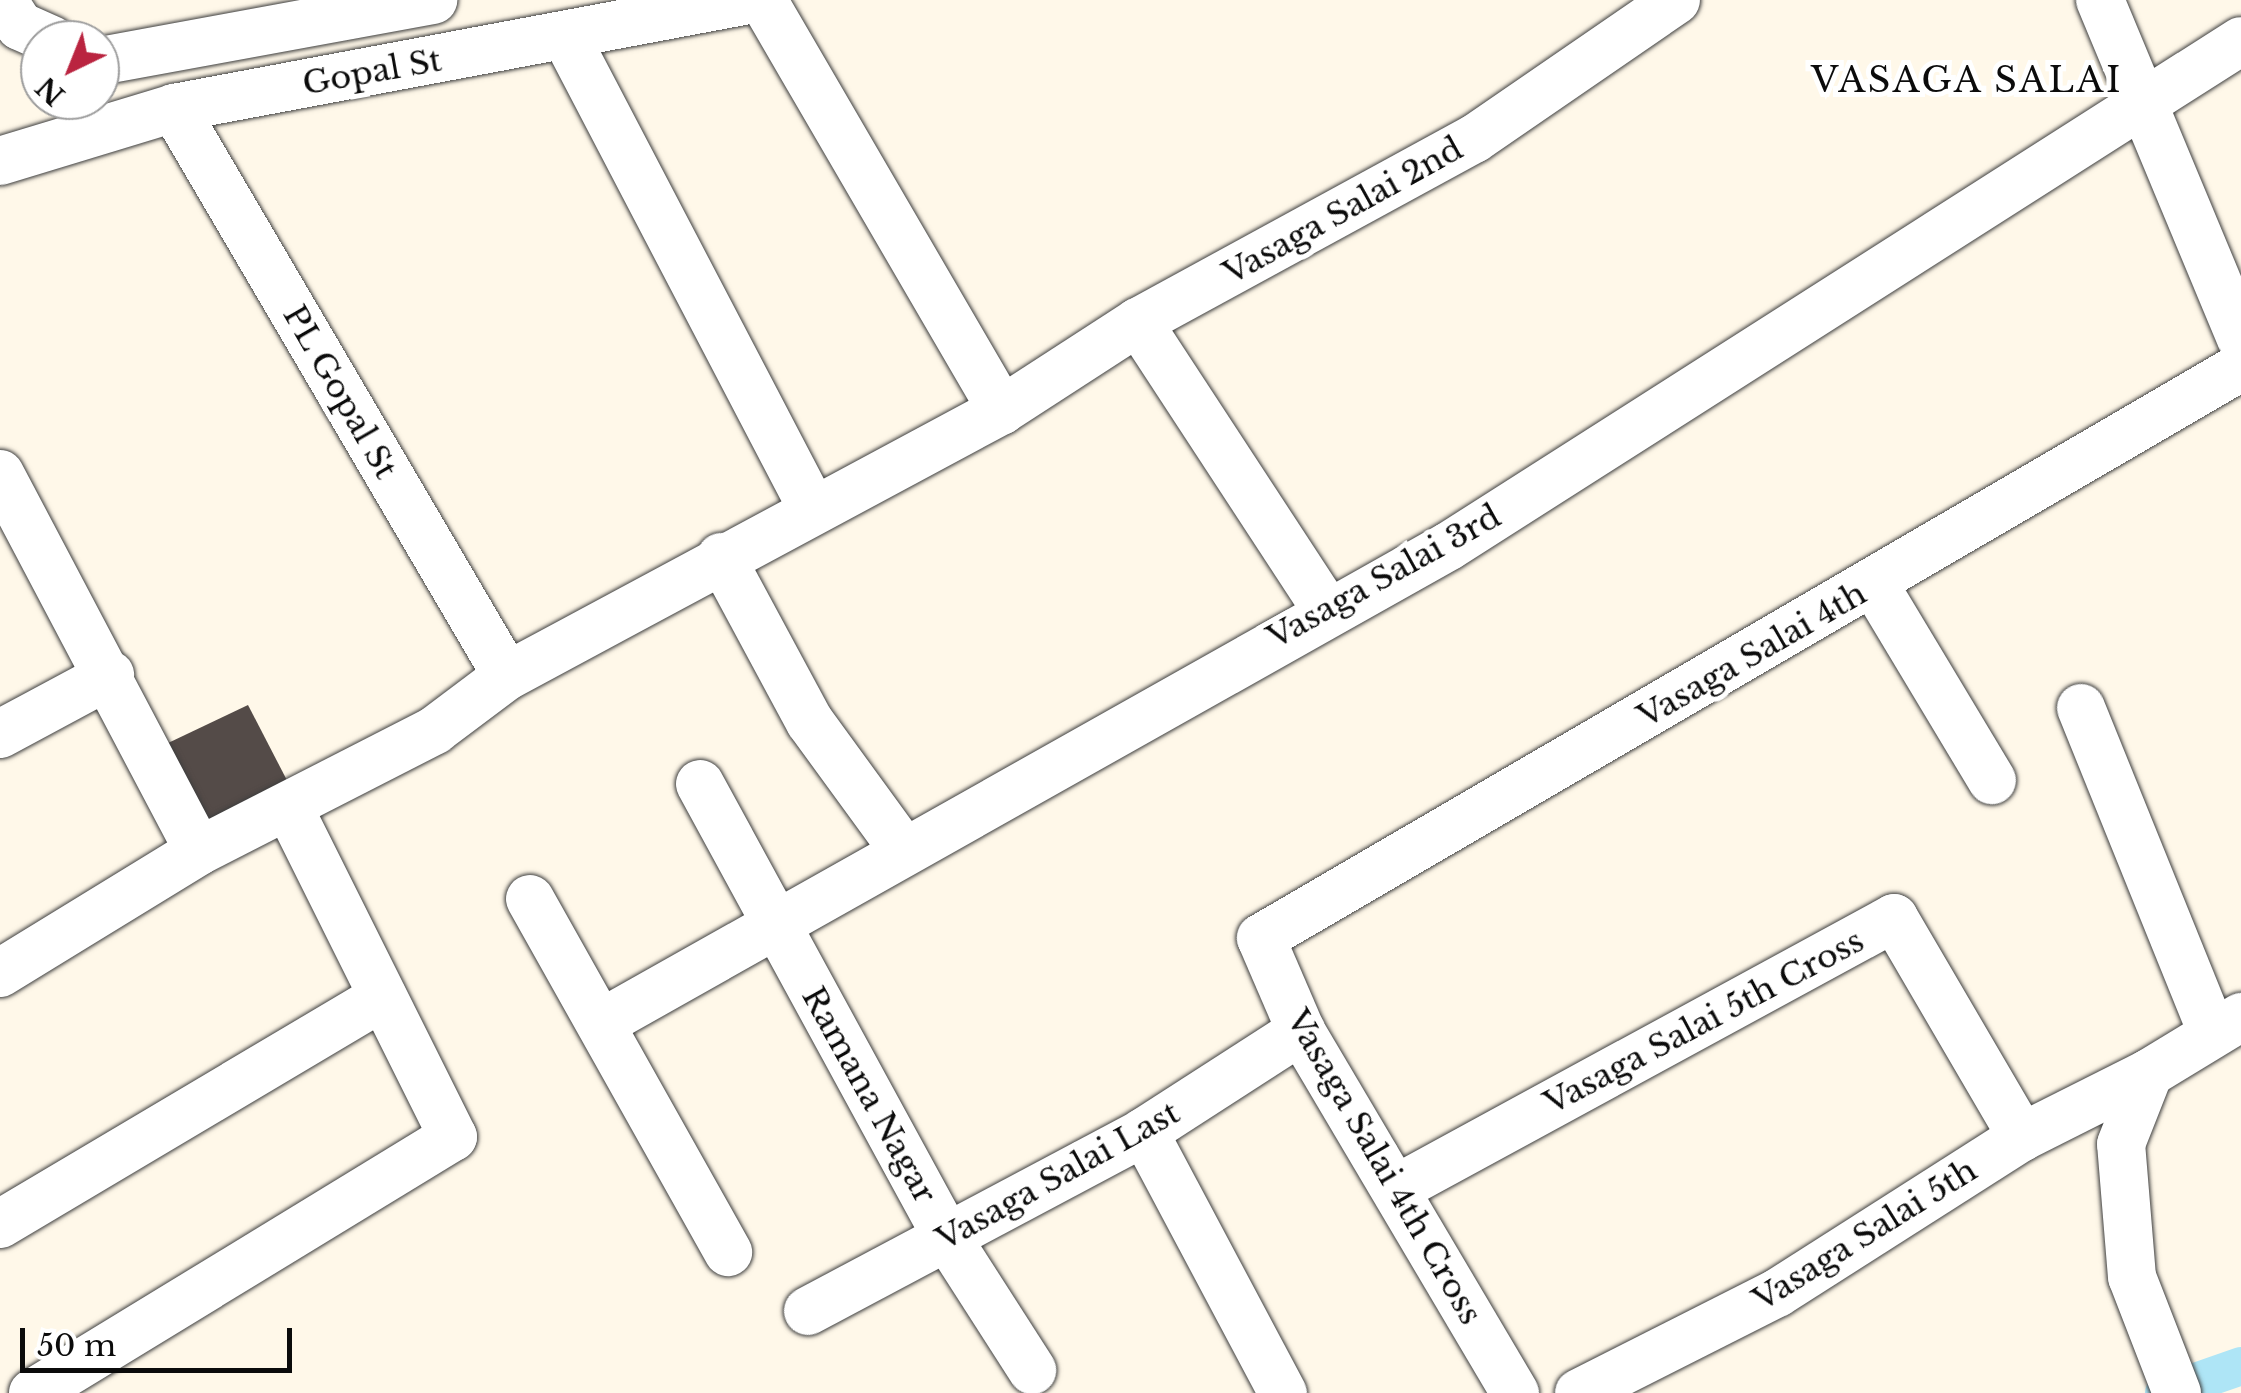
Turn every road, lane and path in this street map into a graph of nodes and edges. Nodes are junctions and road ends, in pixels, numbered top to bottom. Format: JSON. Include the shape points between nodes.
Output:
{"nodes":[{"id":1,"x":3,"y":0,"type":"edge"},
{"id":2,"x":433,"y":0,"type":"edge"},
{"id":3,"x":749,"y":0,"type":"edge"},
{"id":4,"x":763,"y":0,"type":"edge"},
{"id":5,"x":1676,"y":0,"type":"edge"},
{"id":6,"x":2100,"y":0,"type":"edge"},
{"id":7,"x":20,"y":26,"type":"edge"},
{"id":8,"x":566,"y":37,"type":"junction"},
{"id":9,"x":2241,"y":42,"type":"edge"},
{"id":10,"x":120,"y":57,"type":"edge"},
{"id":11,"x":2146,"y":103,"type":"junction"},
{"id":12,"x":174,"y":108,"type":"junction"},
{"id":13,"x":0,"y":161,"type":"edge"},
{"id":14,"x":1138,"y":322,"type":"junction"},
{"id":15,"x":2241,"y":338,"type":"edge"},
{"id":16,"x":2241,"y":367,"type":"edge"},
{"id":17,"x":1002,"y":410,"type":"junction"},
{"id":18,"x":0,"y":474,"type":"edge"},
{"id":19,"x":811,"y":506,"type":"junction"},
{"id":20,"x":721,"y":556,"type":"junction"},
{"id":21,"x":1874,"y":584,"type":"junction"},
{"id":22,"x":1326,"y":609,"type":"junction"},
{"id":23,"x":110,"y":675,"type":"junction"},
{"id":24,"x":506,"y":676,"type":"junction"},
{"id":25,"x":2081,"y":708,"type":"dead end"},
{"id":26,"x":0,"y":734,"type":"edge"},
{"id":27,"x":1992,"y":780,"type":"dead end"},
{"id":28,"x":700,"y":784,"type":"dead end"},
{"id":29,"x":289,"y":808,"type":"junction"},
{"id":30,"x":902,"y":848,"type":"junction"},
{"id":31,"x":199,"y":851,"type":"junction"},
{"id":32,"x":530,"y":899,"type":"dead end"},
{"id":33,"x":774,"y":920,"type":"junction"},
{"id":34,"x":1261,"y":938,"type":"joint"},
{"id":35,"x":0,"y":973,"type":"edge"},
{"id":36,"x":384,"y":997,"type":"junction"},
{"id":37,"x":605,"y":1021,"type":"junction"},
{"id":38,"x":2226,"y":1023,"type":"edge"},
{"id":39,"x":1301,"y":1031,"type":"junction"},
{"id":40,"x":2149,"y":1073,"type":"junction"},
{"id":41,"x":1144,"y":1132,"type":"junction"},
{"id":42,"x":2022,"y":1137,"type":"junction"},
{"id":43,"x":1396,"y":1189,"type":"junction"},
{"id":44,"x":0,"y":1224,"type":"edge"},
{"id":45,"x":948,"y":1238,"type":"junction"},
{"id":46,"x":728,"y":1252,"type":"dead end"},
{"id":47,"x":808,"y":1311,"type":"dead end"},
{"id":48,"x":1032,"y":1370,"type":"dead end"},
{"id":49,"x":33,"y":1393,"type":"edge"},
{"id":50,"x":1283,"y":1393,"type":"edge"},
{"id":51,"x":1516,"y":1393,"type":"edge"},
{"id":52,"x":1579,"y":1393,"type":"edge"},
{"id":53,"x":2177,"y":1393,"type":"edge"}],
"edges":[{"from":1,"to":7,"type":"street"},
{"from":2,"to":10,"type":"street"},
{"from":3,"to":8,"type":"street","name":"Gopal St"},
{"from":4,"to":17,"type":"street"},
{"from":5,"to":14,"type":"street","name":"Vasaga Salai 2nd","via":[[1474,139]]},
{"from":6,"to":11,"type":"street"},
{"from":8,"to":12,"type":"street","name":"Gopal St"},
{"from":8,"to":19,"type":"street"},
{"from":9,"to":11,"type":"street","name":"Vasaga Salai 3rd"},
{"from":11,"to":15,"type":"street"},
{"from":11,"to":22,"type":"street","name":"Vasaga Salai 3rd","via":[[1449,546]]},
{"from":12,"to":13,"type":"street","name":"Gopal St"},
{"from":12,"to":24,"type":"street","name":"PL Gopal St"},
{"from":14,"to":17,"type":"street","name":"Vasaga Salai 2nd"},
{"from":14,"to":22,"type":"street"},
{"from":16,"to":21,"type":"street","name":"Vasaga Salai 4th"},
{"from":17,"to":19,"type":"street","name":"Vasaga Salai 2nd"},
{"from":18,"to":23,"type":"street"},
{"from":19,"to":20,"type":"street","name":"Vasaga Salai 2nd"},
{"from":20,"to":24,"type":"street","name":"Vasaga Salai 2nd"},
{"from":20,"to":30,"type":"street","via":[[810,722]]},
{"from":21,"to":27,"type":"street"},
{"from":21,"to":34,"type":"street","name":"Vasaga Salai 4th"},
{"from":22,"to":30,"type":"street","name":"Vasaga Salai 3rd"},
{"from":23,"to":26,"type":"street"},
{"from":23,"to":31,"type":"street"},
{"from":24,"to":29,"type":"street","name":"Vasaga Salai 2nd","via":[[436,730]]},
{"from":25,"to":38,"type":"street"},
{"from":28,"to":33,"type":"street","name":"Ramana Nagar"},
{"from":29,"to":31,"type":"street","name":"Vasaga Salai 2nd"},
{"from":29,"to":36,"type":"street"},
{"from":30,"to":33,"type":"street","name":"Vasaga Salai 3rd"},
{"from":31,"to":35,"type":"street","name":"Vasaga Salai 2nd"},
{"from":32,"to":37,"type":"street"},
{"from":33,"to":37,"type":"street","name":"Vasaga Salai 3rd"},
{"from":33,"to":45,"type":"street","name":"Ramana Nagar"},
{"from":34,"to":39,"type":"street","name":"Vasaga Salai 4th Cross"},
{"from":36,"to":44,"type":"street"},
{"from":36,"to":49,"type":"street","via":[[453,1137]]},
{"from":37,"to":46,"type":"street"},
{"from":38,"to":40,"type":"street","name":"Vasaga Salai 5th"},
{"from":39,"to":41,"type":"street","name":"Vasaga Salai Last"},
{"from":39,"to":43,"type":"street","name":"Vasaga Salai 4th Cross"},
{"from":40,"to":42,"type":"street","name":"Vasaga Salai 5th"},
{"from":40,"to":53,"type":"street","via":[[2121,1144],[2132,1277]]},
{"from":41,"to":45,"type":"street","name":"Vasaga Salai Last"},
{"from":41,"to":50,"type":"street"},
{"from":42,"to":43,"type":"street","name":"Vasaga Salai 5th Cross","via":[[1894,918]]},
{"from":42,"to":52,"type":"street","name":"Vasaga Salai 5th","via":[[1778,1293]]},
{"from":43,"to":51,"type":"street","name":"Vasaga Salai 4th Cross"},
{"from":45,"to":47,"type":"street","name":"Vasaga Salai Last"},
{"from":45,"to":48,"type":"street","name":"Ramana Nagar"}]}
